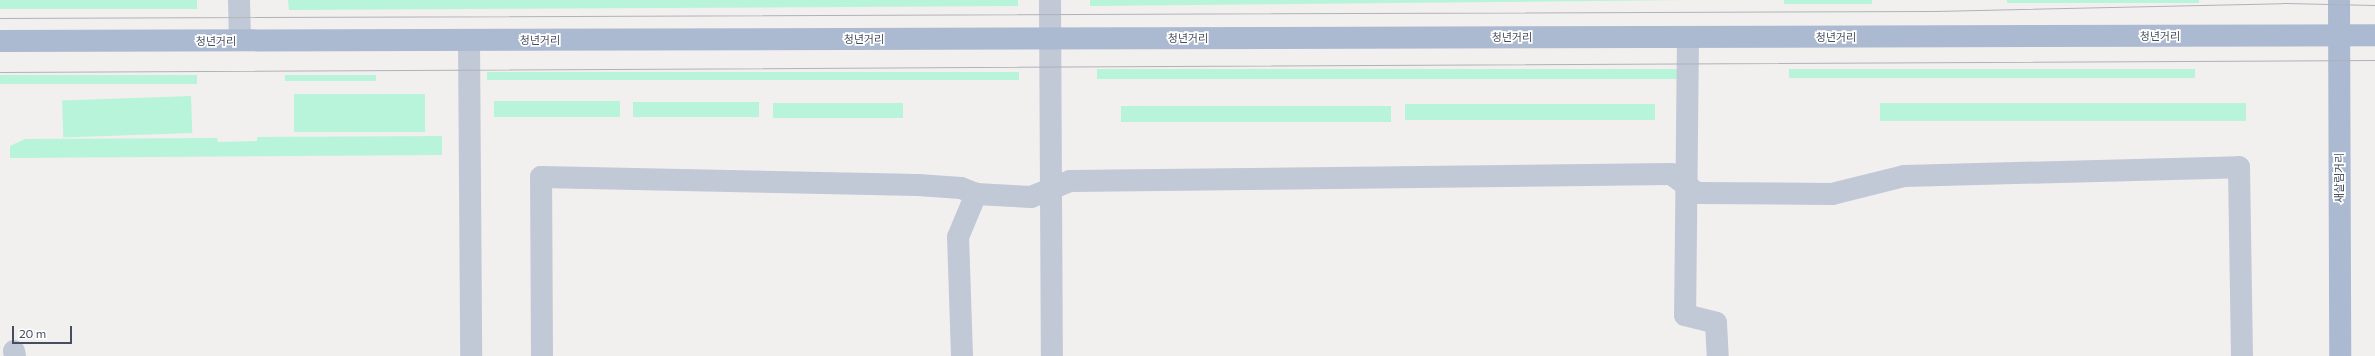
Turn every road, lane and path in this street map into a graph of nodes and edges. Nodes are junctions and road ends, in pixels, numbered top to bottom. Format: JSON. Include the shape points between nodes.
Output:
{"nodes":[{"id":1,"x":239,"y":0,"type":"edge"},
{"id":2,"x":1050,"y":0,"type":"edge"},
{"id":3,"x":2339,"y":0,"type":"edge"},
{"id":4,"x":2338,"y":35,"type":"junction"},
{"id":5,"x":2375,"y":35,"type":"edge"},
{"id":6,"x":1688,"y":37,"type":"junction"},
{"id":7,"x":1050,"y":39,"type":"junction"},
{"id":8,"x":240,"y":40,"type":"junction"},
{"id":9,"x":469,"y":40,"type":"junction"},
{"id":10,"x":0,"y":41,"type":"edge"},
{"id":11,"x":1687,"y":186,"type":"junction"},
{"id":12,"x":1052,"y":189,"type":"junction"},
{"id":13,"x":976,"y":194,"type":"junction"},
{"id":14,"x":471,"y":356,"type":"edge"},
{"id":15,"x":542,"y":356,"type":"edge"},
{"id":16,"x":962,"y":356,"type":"edge"},
{"id":17,"x":1052,"y":356,"type":"edge"},
{"id":18,"x":1718,"y":356,"type":"edge"},
{"id":19,"x":2242,"y":356,"type":"edge"},
{"id":20,"x":2340,"y":356,"type":"edge"}],
"edges":[{"from":1,"to":8,"type":"street"},
{"from":2,"to":7,"type":"street"},
{"from":3,"to":4,"type":"main road","name":"새살림거리"},
{"from":4,"to":5,"type":"main road","name":"청년거리"},
{"from":4,"to":6,"type":"main road","name":"청년거리"},
{"from":4,"to":20,"type":"main road","name":"새살림거리"},
{"from":6,"to":7,"type":"main road","name":"청년거리"},
{"from":6,"to":11,"type":"street"},
{"from":7,"to":9,"type":"main road","name":"청년거리"},
{"from":7,"to":12,"type":"street"},
{"from":8,"to":9,"type":"main road","name":"청년거리"},
{"from":8,"to":10,"type":"main road","name":"청년거리"},
{"from":9,"to":14,"type":"street"},
{"from":11,"to":12,"type":"street","via":[[1671,174],[1070,181]]},
{"from":11,"to":18,"type":"street","via":[[1685,315],[1716,323]]},
{"from":11,"to":19,"type":"street","via":[[1696,193],[1832,194],[1904,176],[2240,167]]},
{"from":12,"to":13,"type":"street","via":[[1032,197]]},
{"from":12,"to":17,"type":"street"},
{"from":13,"to":15,"type":"street","via":[[961,188],[918,185],[541,177]]},
{"from":13,"to":16,"type":"street","via":[[958,237]]}]}
